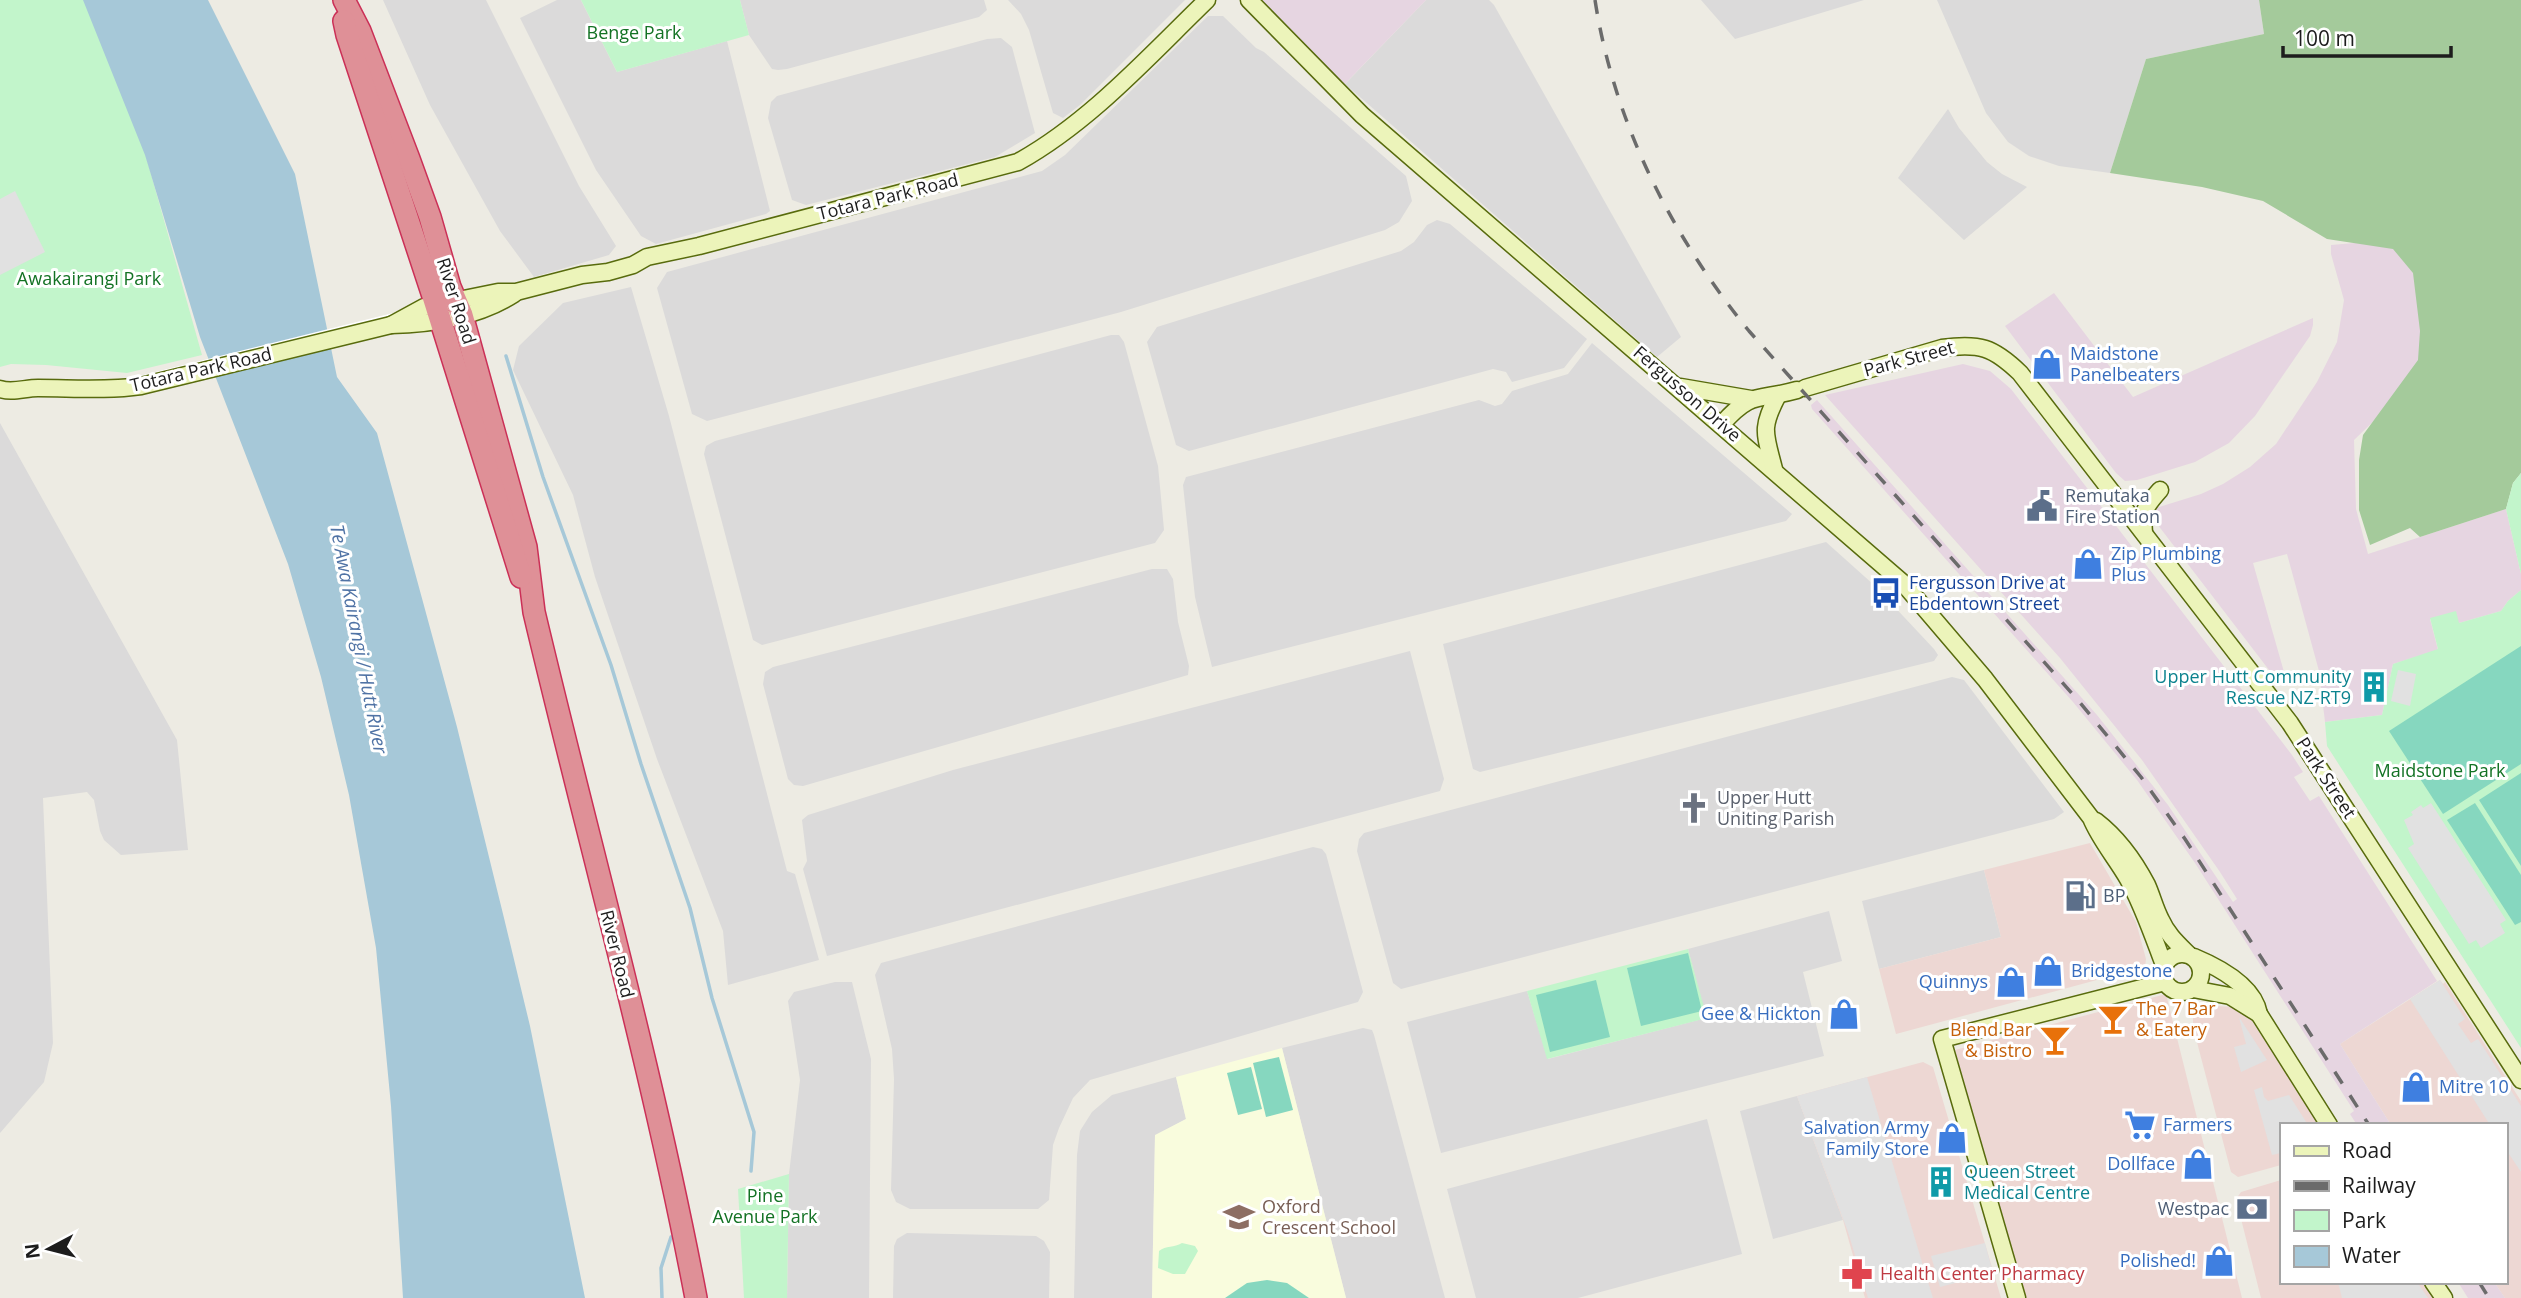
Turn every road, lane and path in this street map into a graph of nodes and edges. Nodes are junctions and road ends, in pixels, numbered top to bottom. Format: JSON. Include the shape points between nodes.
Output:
{"nodes":[{"id":1,"x":342,"y":0,"type":"edge"},
{"id":2,"x":1207,"y":0,"type":"edge"},
{"id":3,"x":1249,"y":0,"type":"edge"},
{"id":4,"x":449,"y":310,"type":"junction"},
{"id":5,"x":1678,"y":387,"type":"junction"},
{"id":6,"x":3,"y":394,"type":"edge"},
{"id":7,"x":1774,"y":396,"type":"junction"},
{"id":8,"x":1751,"y":398,"type":"junction"},
{"id":9,"x":1726,"y":428,"type":"junction"},
{"id":10,"x":1774,"y":469,"type":"junction"},
{"id":11,"x":2160,"y":490,"type":"dead end"},
{"id":12,"x":2144,"y":533,"type":"junction"},
{"id":13,"x":2091,"y":818,"type":"junction"},
{"id":14,"x":2191,"y":956,"type":"junction"},
{"id":15,"x":2164,"y":965,"type":"junction"},
{"id":16,"x":2165,"y":982,"type":"junction"},
{"id":17,"x":2193,"y":989,"type":"junction"},
{"id":18,"x":2259,"y":1014,"type":"junction"},
{"id":19,"x":2521,"y":1080,"type":"edge"},
{"id":20,"x":2328,"y":1123,"type":"edge"},
{"id":21,"x":696,"y":1298,"type":"edge"},
{"id":22,"x":2017,"y":1298,"type":"edge"}],
"edges":[{"from":1,"to":4,"type":"highway","name":"River Road","via":[[347,35]]},
{"from":2,"to":4,"type":"street","name":"Totara Park Road","via":[[1077,122],[1052,143],[1017,162],[516,292],[500,302]]},
{"from":3,"to":5,"type":"street","name":"Fergusson Drive","via":[[1362,115]]},
{"from":4,"to":6,"type":"street","name":"Totara Park Road","via":[[424,307],[391,325],[141,386],[38,388]]},
{"from":4,"to":21,"type":"highway","name":"River Road","via":[[526,548],[534,611]]},
{"from":5,"to":8,"type":"street","name":"Park Street"},
{"from":5,"to":9,"type":"street","name":"Fergusson Drive"},
{"from":7,"to":8,"type":"street","name":"Park Street"},
{"from":7,"to":9,"type":"street","name":"Park Street"},
{"from":7,"to":10,"type":"street","via":[[1765,433]]},
{"from":7,"to":12,"type":"street","name":"Park Street","via":[[1942,348],[1973,346],[2000,354],[2020,373]]},
{"from":8,"to":9,"type":"street","via":[[1733,412]]},
{"from":9,"to":10,"type":"street","name":"Fergusson Drive"},
{"from":10,"to":13,"type":"street","name":"Fergusson Drive","via":[[1903,583],[1986,679]]},
{"from":11,"to":12,"type":"street","via":[[2144,509]]},
{"from":12,"to":19,"type":"street","name":"Park Street","via":[[2320,766]]},
{"from":13,"to":14,"type":"street","name":"Fergusson Drive","via":[[2125,849],[2161,922]]},
{"from":13,"to":15,"type":"street","name":"Fergusson Drive","via":[[2137,897]]},
{"from":14,"to":15,"type":"street","via":[[2171,957]]},
{"from":14,"to":17,"type":"street","via":[[2201,967]]},
{"from":14,"to":18,"type":"street","name":"Fergusson Drive","via":[[2237,983],[2257,1004]]},
{"from":15,"to":16,"type":"street"},
{"from":16,"to":17,"type":"street","via":[[2176,991]]},
{"from":16,"to":22,"type":"street","via":[[1942,1039]]},
{"from":17,"to":18,"type":"street","name":"Fergusson Drive","via":[[2231,996]]},
{"from":18,"to":20,"type":"street","name":"Fergusson Drive"}]}
